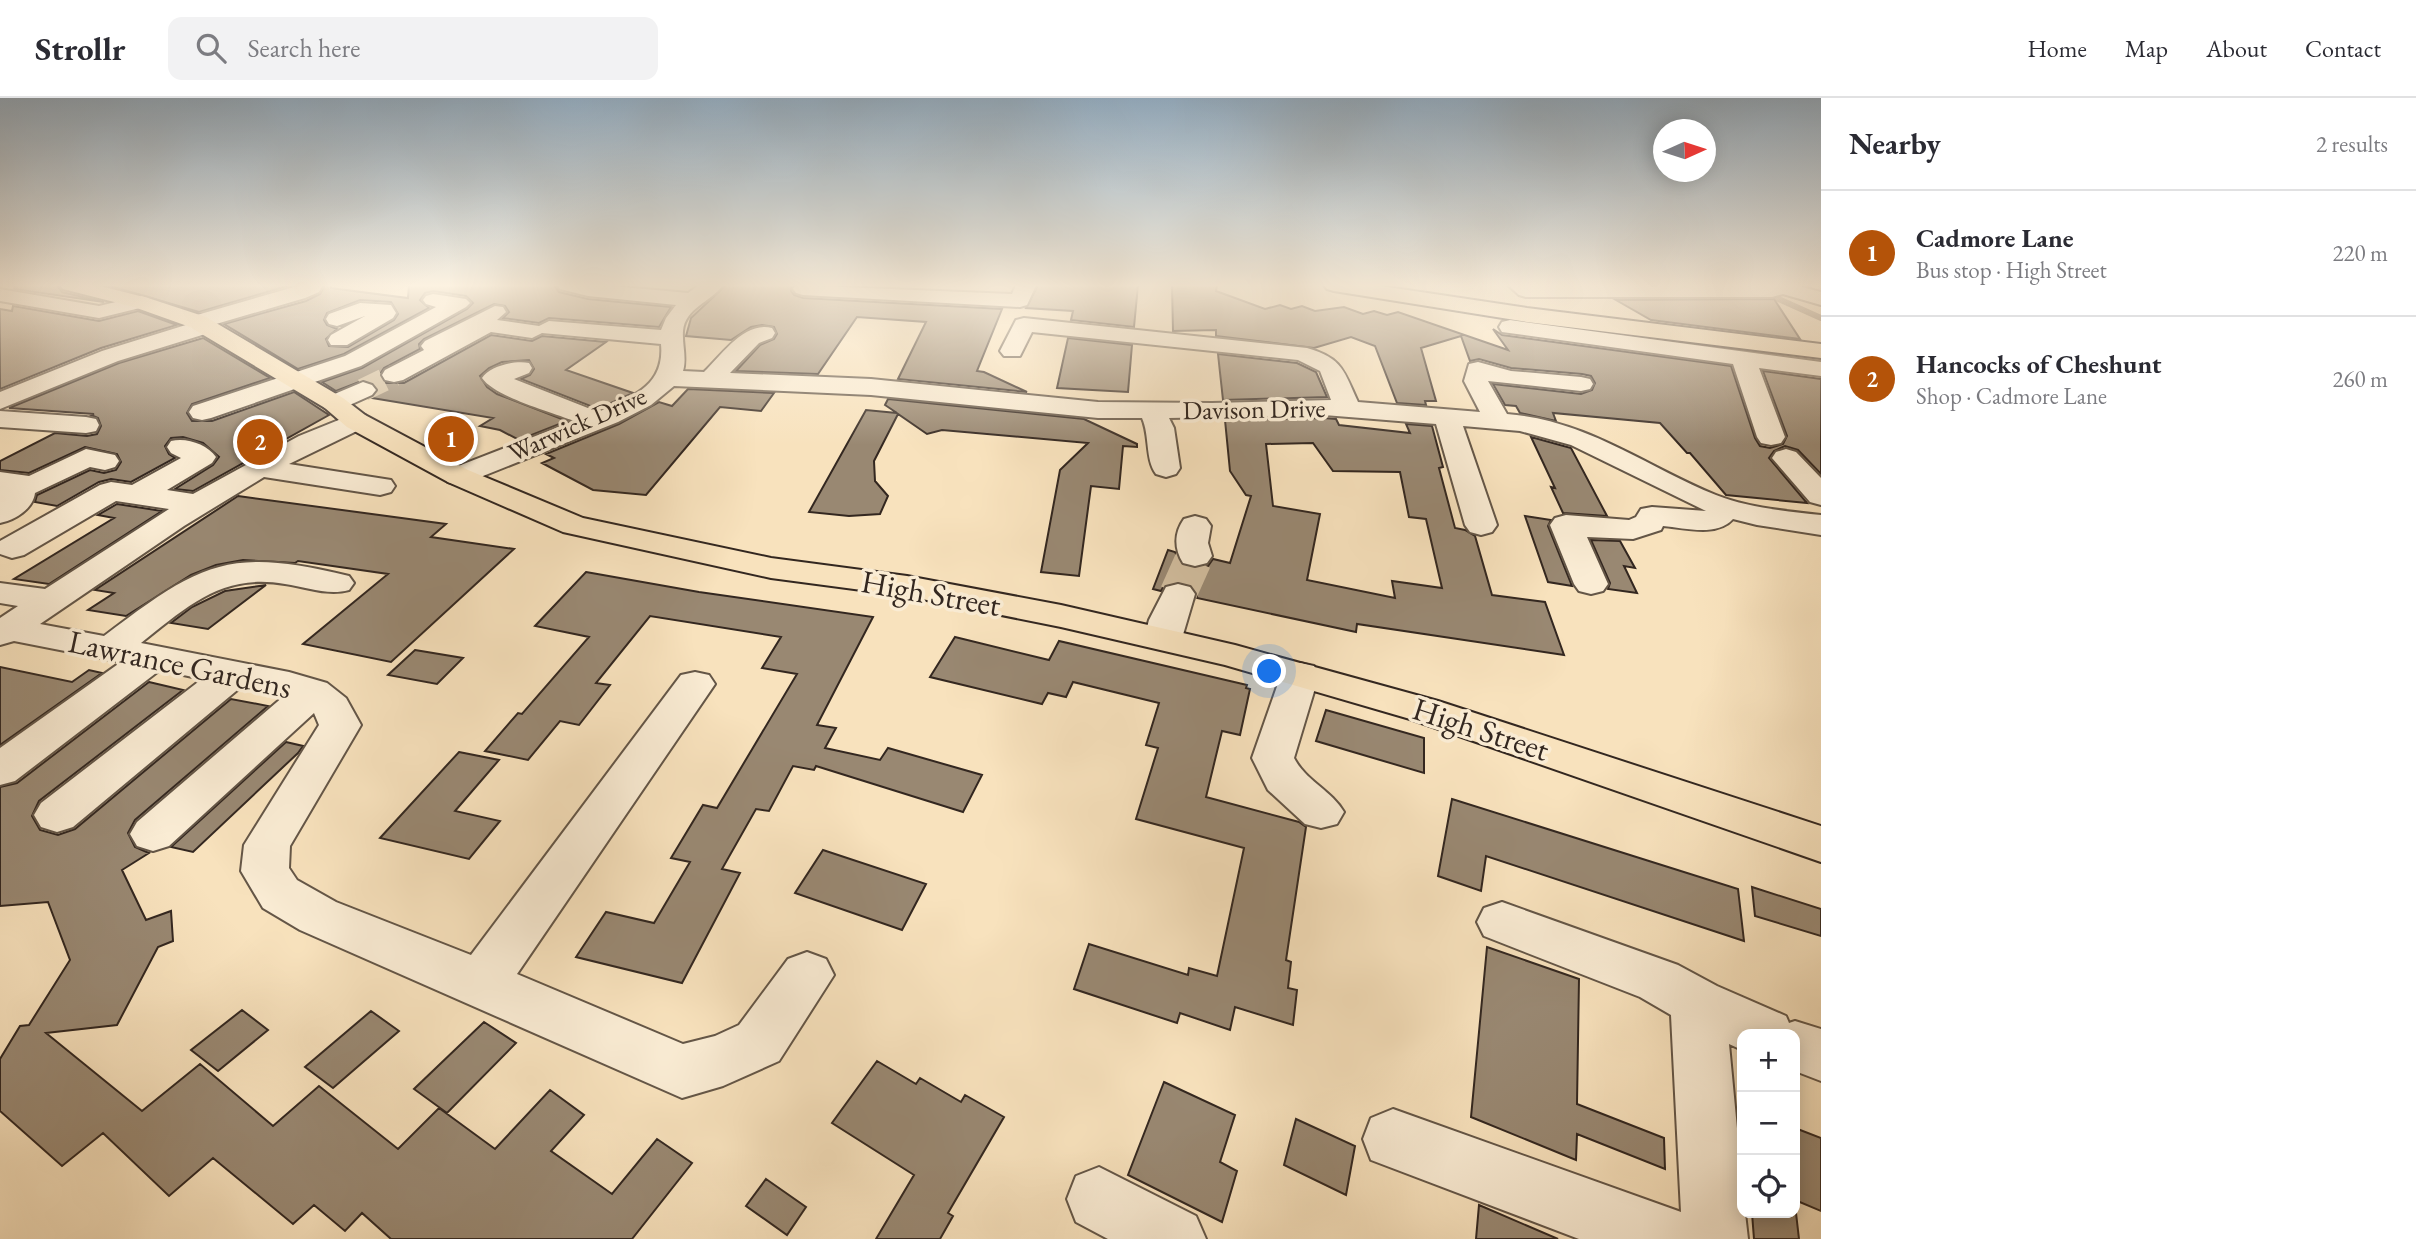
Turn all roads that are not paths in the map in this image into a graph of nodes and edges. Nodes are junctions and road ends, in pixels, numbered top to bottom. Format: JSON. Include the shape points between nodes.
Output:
{"nodes":[{"id":1,"x":163,"y":338,"type":"edge"},
{"id":2,"x":228,"y":338,"type":"edge"},
{"id":3,"x":343,"y":338,"type":"edge"},
{"id":4,"x":397,"y":338,"type":"edge"},
{"id":5,"x":445,"y":338,"type":"edge"},
{"id":6,"x":464,"y":338,"type":"edge"},
{"id":7,"x":517,"y":338,"type":"edge"},
{"id":8,"x":538,"y":338,"type":"edge"},
{"id":9,"x":666,"y":338,"type":"edge"},
{"id":10,"x":672,"y":338,"type":"edge"},
{"id":11,"x":751,"y":338,"type":"edge"},
{"id":12,"x":1018,"y":338,"type":"edge"},
{"id":13,"x":1144,"y":338,"type":"edge"},
{"id":14,"x":1590,"y":338,"type":"edge"},
{"id":15,"x":1717,"y":338,"type":"edge"},
{"id":16,"x":530,"y":344,"type":"junction"},
{"id":17,"x":74,"y":346,"type":"dead end"},
{"id":18,"x":1012,"y":351,"type":"dead end"},
{"id":19,"x":1821,"y":351,"type":"edge"},
{"id":20,"x":1744,"y":360,"type":"junction"},
{"id":21,"x":1821,"y":369,"type":"edge"},
{"id":22,"x":65,"y":373,"type":"junction"},
{"id":23,"x":394,"y":376,"type":"tunnel mouth"},
{"id":24,"x":667,"y":378,"type":"junction"},
{"id":25,"x":711,"y":379,"type":"junction"},
{"id":26,"x":1581,"y":384,"type":"dead end"},
{"id":27,"x":322,"y":391,"type":"junction"},
{"id":28,"x":0,"y":401,"type":"edge"},
{"id":29,"x":1348,"y":408,"type":"junction"},
{"id":30,"x":1152,"y":411,"type":"junction"},
{"id":31,"x":202,"y":412,"type":"dead end"},
{"id":32,"x":1447,"y":418,"type":"junction"},
{"id":33,"x":0,"y":419,"type":"edge"},
{"id":34,"x":596,"y":420,"type":"junction"},
{"id":35,"x":1498,"y":421,"type":"junction"},
{"id":36,"x":42,"y":422,"type":"junction"},
{"id":37,"x":86,"y":425,"type":"dead end"},
{"id":38,"x":0,"y":444,"type":"edge"},
{"id":39,"x":181,"y":447,"type":"dead end"},
{"id":40,"x":106,"y":461,"type":"dead end"},
{"id":41,"x":260,"y":468,"type":"junction"},
{"id":42,"x":1166,"y":468,"type":"dead end"},
{"id":43,"x":458,"y":476,"type":"junction"},
{"id":44,"x":0,"y":481,"type":"edge"},
{"id":45,"x":380,"y":486,"type":"dead end"},
{"id":46,"x":0,"y":492,"type":"edge"},
{"id":47,"x":137,"y":495,"type":"junction"},
{"id":48,"x":1821,"y":496,"type":"edge"},
{"id":49,"x":199,"y":504,"type":"junction"},
{"id":50,"x":1726,"y":508,"type":"junction"},
{"id":51,"x":0,"y":514,"type":"edge"},
{"id":52,"x":1481,"y":525,"type":"dead end"},
{"id":53,"x":1821,"y":525,"type":"edge"},
{"id":54,"x":12,"y":548,"type":"dead end"},
{"id":55,"x":337,"y":583,"type":"dead end"},
{"id":56,"x":1591,"y":584,"type":"dead end"},
{"id":57,"x":1178,"y":594,"type":"tunnel mouth"},
{"id":58,"x":3,"y":619,"type":"edge"},
{"id":59,"x":1163,"y":638,"type":"junction"},
{"id":60,"x":132,"y":653,"type":"junction"},
{"id":61,"x":234,"y":673,"type":"junction"},
{"id":62,"x":1300,"y":675,"type":"junction"},
{"id":63,"x":695,"y":684,"type":"dead end"},
{"id":64,"x":313,"y":692,"type":"junction"},
{"id":65,"x":0,"y":770,"type":"edge"},
{"id":66,"x":1321,"y":813,"type":"dead end"},
{"id":67,"x":57,"y":815,"type":"dead end"},
{"id":68,"x":153,"y":834,"type":"dead end"},
{"id":69,"x":1821,"y":844,"type":"edge"},
{"id":70,"x":1502,"y":922,"type":"dead end"},
{"id":71,"x":807,"y":975,"type":"dead end"},
{"id":72,"x":481,"y":983,"type":"junction"},
{"id":73,"x":1698,"y":1003,"type":"junction"},
{"id":74,"x":1755,"y":1029,"type":"edge"},
{"id":75,"x":1800,"y":1048,"type":"edge"},
{"id":76,"x":1821,"y":1055,"type":"edge"},
{"id":77,"x":1393,"y":1139,"type":"dead end"},
{"id":78,"x":1099,"y":1199,"type":"dead end"},
{"id":79,"x":1173,"y":1239,"type":"edge"},
{"id":80,"x":1666,"y":1239,"type":"edge"},
{"id":81,"x":1716,"y":1239,"type":"edge"}],
"edges":[{"from":1,"to":22,"type":"street"},
{"from":2,"to":27,"type":"main road","name":"High Street"},
{"from":3,"to":27,"type":"street","via":[[312,354]]},
{"from":4,"to":27,"type":"street"},
{"from":5,"to":27,"type":"street","via":[[398,363]]},
{"from":6,"to":23,"type":"street"},
{"from":7,"to":16,"type":"street"},
{"from":8,"to":16,"type":"street"},
{"from":9,"to":16,"type":"street"},
{"from":10,"to":24,"type":"street","name":"Warwick Drive","via":[[675,358]]},
{"from":11,"to":25,"type":"street"},
{"from":12,"to":18,"type":"street"},
{"from":13,"to":29,"type":"street","via":[[1307,355],[1333,367]]},
{"from":14,"to":20,"type":"street"},
{"from":15,"to":19,"type":"main road"},
{"from":16,"to":34,"type":"street","via":[[494,378]]},
{"from":17,"to":22,"type":"street","via":[[33,367]]},
{"from":20,"to":21,"type":"street"},
{"from":20,"to":48,"type":"street","via":[[1779,448]]},
{"from":22,"to":28,"type":"street"},
{"from":24,"to":25,"type":"street","name":"Davison Drive"},
{"from":24,"to":34,"type":"street","name":"Warwick Drive","via":[[642,399]]},
{"from":25,"to":30,"type":"street","name":"Davison Drive","via":[[818,383],[1044,406]]},
{"from":26,"to":35,"type":"street","via":[[1510,378],[1478,369],[1476,381]]},
{"from":27,"to":31,"type":"street"},
{"from":27,"to":41,"type":"street","via":[[302,444]]},
{"from":27,"to":43,"type":"main road","name":"High Street"},
{"from":29,"to":30,"type":"street","name":"Davison Drive"},
{"from":29,"to":32,"type":"street","name":"Davison Drive"},
{"from":30,"to":42,"type":"street","via":[[1160,428]]},
{"from":32,"to":35,"type":"street","name":"Davison Drive"},
{"from":32,"to":52,"type":"street"},
{"from":33,"to":36,"type":"street"},
{"from":34,"to":43,"type":"street","name":"Warwick Drive"},
{"from":35,"to":50,"type":"street","name":"Davison Drive","via":[[1581,439],[1675,488]]},
{"from":36,"to":37,"type":"street"},
{"from":36,"to":38,"type":"street"},
{"from":39,"to":47,"type":"street","via":[[202,457]]},
{"from":40,"to":44,"type":"street","via":[[86,457],[33,485]]},
{"from":41,"to":45,"type":"street"},
{"from":41,"to":49,"type":"street"},
{"from":43,"to":59,"type":"main road","name":"High Street","via":[[574,525],[651,543],[771,568],[908,586]]},
{"from":46,"to":51,"type":"street","via":[[21,495]]},
{"from":47,"to":49,"type":"street"},
{"from":47,"to":54,"type":"street","via":[[111,491]]},
{"from":49,"to":58,"type":"street","via":[[51,600]]},
{"from":50,"to":53,"type":"street","name":"Davison Drive"},
{"from":50,"to":56,"type":"street","via":[[1716,519],[1653,516],[1650,523],[1633,529],[1566,525]]},
{"from":55,"to":60,"type":"street","via":[[253,570],[222,575],[201,585]]},
{"from":57,"to":59,"type":"street"},
{"from":58,"to":60,"type":"street","name":"Lawrance Gardens"},
{"from":59,"to":62,"type":"main road","name":"High Street"},
{"from":60,"to":61,"type":"street","name":"Lawrance Gardens"},
{"from":60,"to":65,"type":"street"},
{"from":61,"to":64,"type":"street","name":"Lawrance Gardens"},
{"from":61,"to":67,"type":"street"},
{"from":62,"to":66,"type":"street","via":[[1273,758],[1283,779]]},
{"from":62,"to":69,"type":"main road","name":"High Street","via":[[1563,755]]},
{"from":63,"to":72,"type":"street"},
{"from":64,"to":68,"type":"street"},
{"from":64,"to":72,"type":"street","name":"Lawrance Gardens","via":[[333,705],[340,725],[267,845],[265,871],[280,894],[318,916]]},
{"from":70,"to":73,"type":"street","via":[[1659,981]]},
{"from":71,"to":72,"type":"street","name":"Lawrance Gardens","via":[[759,1043],[723,1060],[682,1071]]},
{"from":73,"to":74,"type":"street"},
{"from":73,"to":81,"type":"street"},
{"from":75,"to":76,"type":"street"},
{"from":77,"to":80,"type":"street"},
{"from":78,"to":79,"type":"street"}]}
